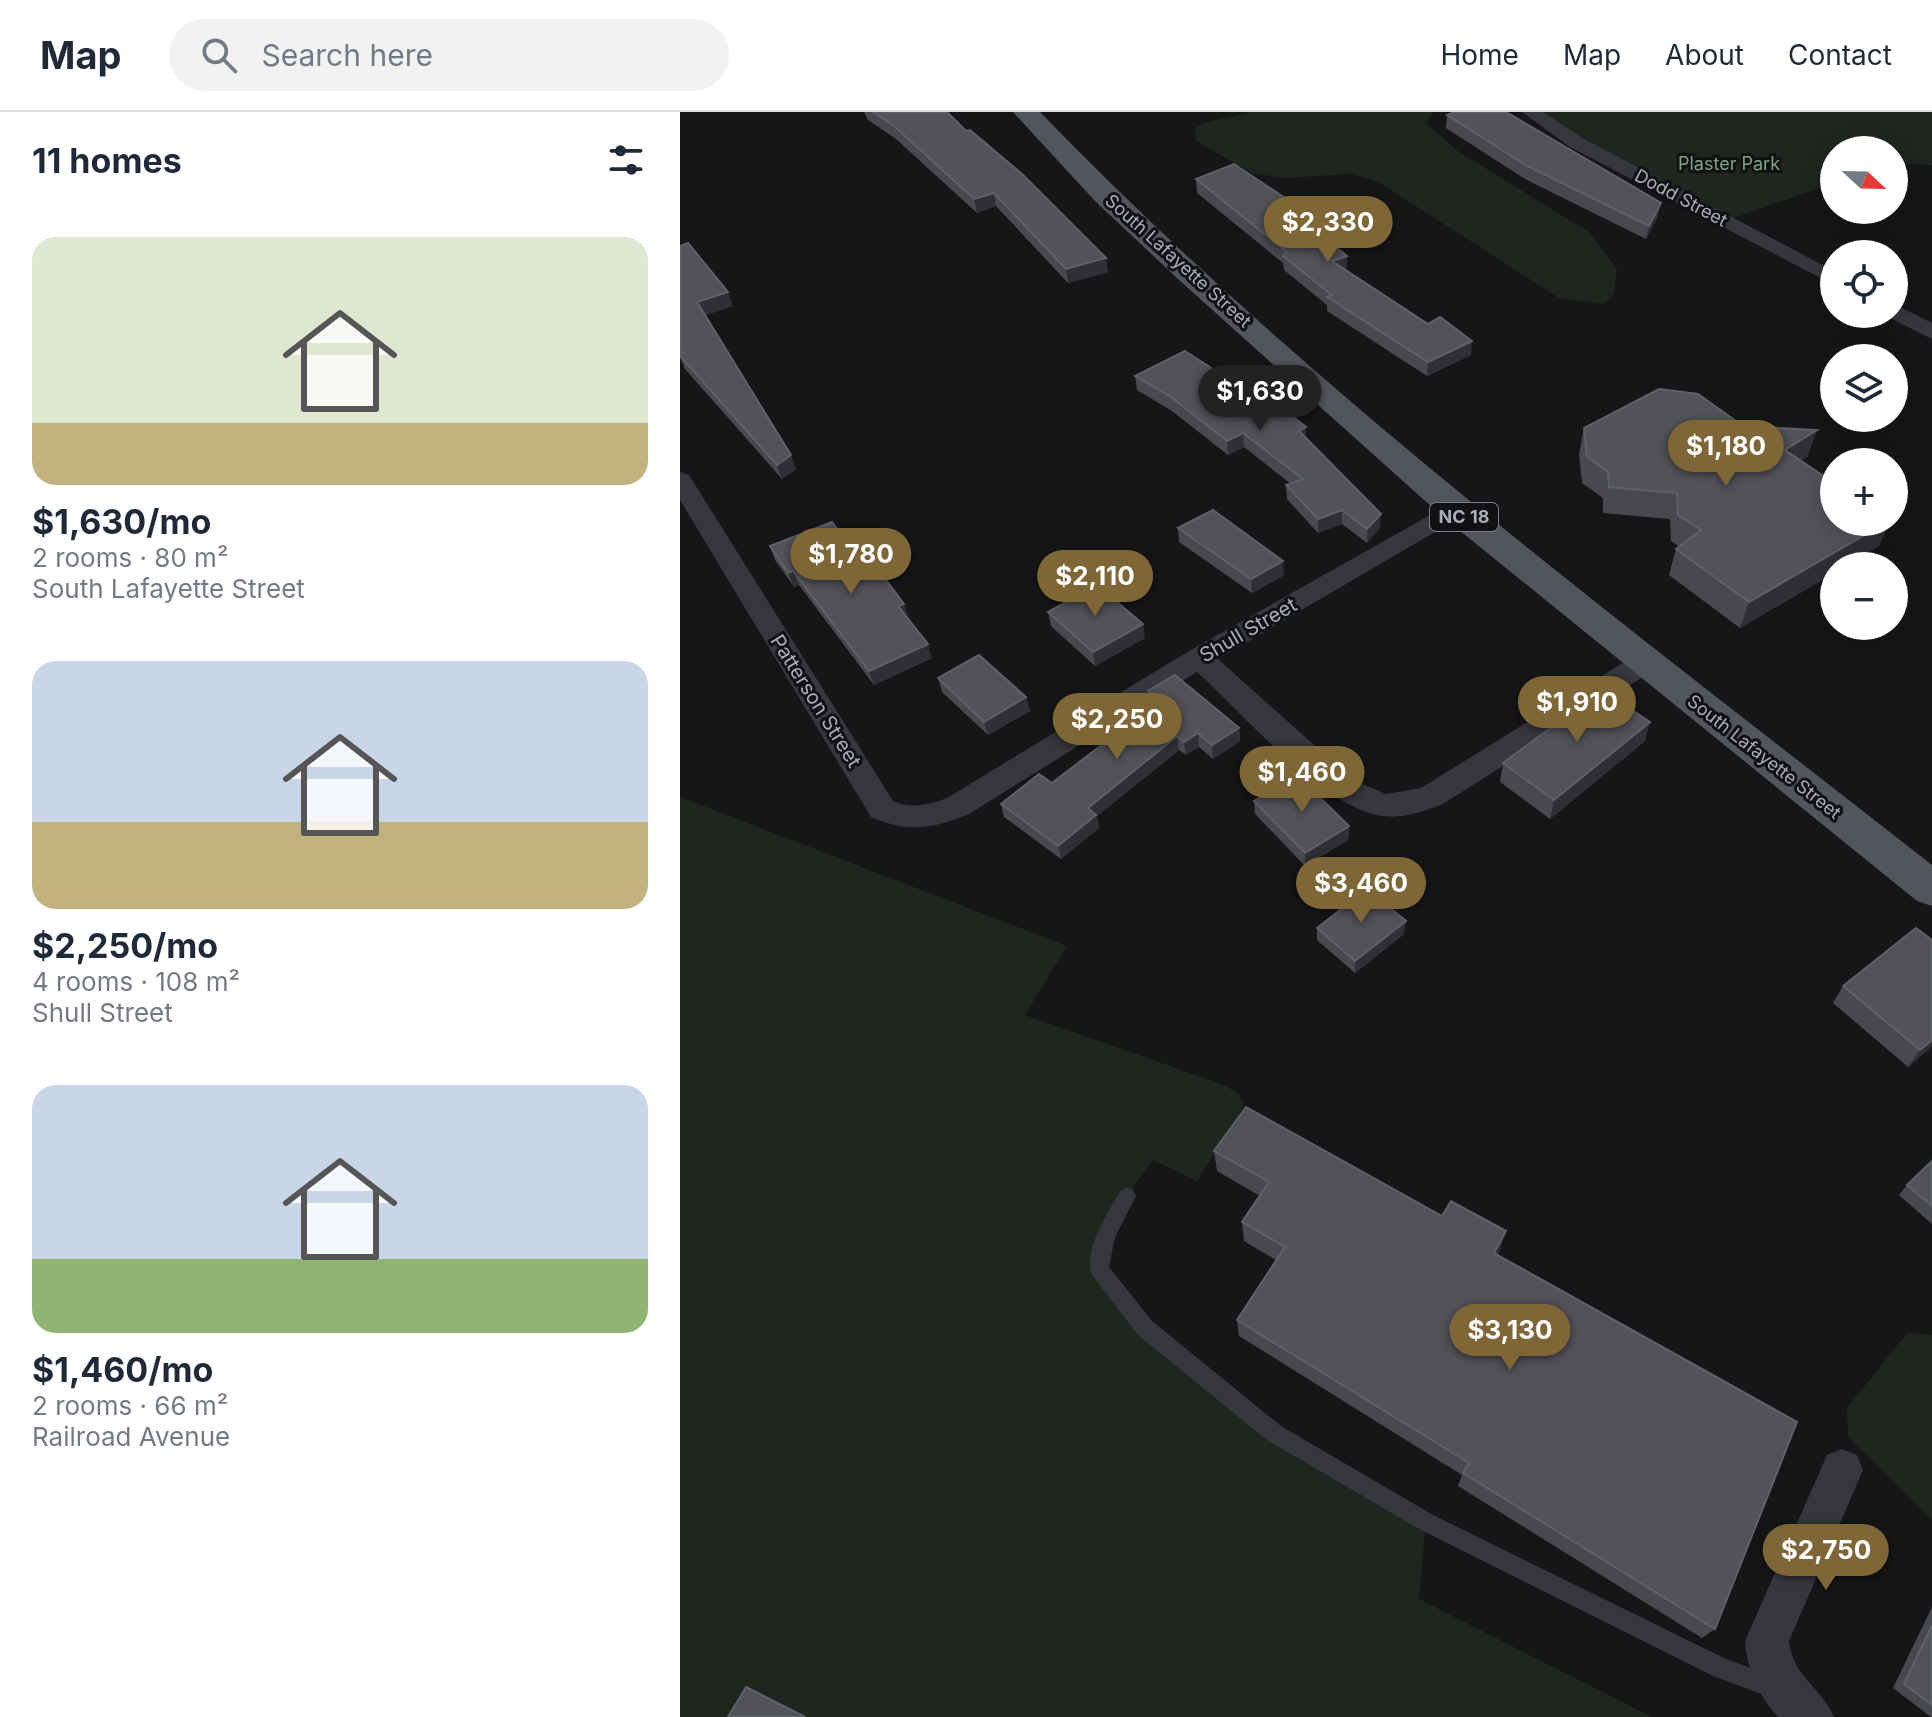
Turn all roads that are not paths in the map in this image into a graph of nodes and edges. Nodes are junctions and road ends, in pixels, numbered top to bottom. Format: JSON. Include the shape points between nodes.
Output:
{"nodes":[{"id":1,"x":1531,"y":112,"type":"edge"},
{"id":2,"x":1028,"y":113,"type":"edge"},
{"id":3,"x":1820,"y":272,"type":"edge"},
{"id":4,"x":1908,"y":319,"type":"edge"},
{"id":5,"x":1932,"y":332,"type":"edge"},
{"id":6,"x":680,"y":480,"type":"edge"},
{"id":7,"x":1455,"y":509,"type":"junction"},
{"id":8,"x":1199,"y":658,"type":"junction"},
{"id":9,"x":1644,"y":663,"type":"junction"},
{"id":10,"x":917,"y":819,"type":"joint"},
{"id":11,"x":1932,"y":889,"type":"edge"},
{"id":12,"x":1127,"y":1196,"type":"dead end"},
{"id":13,"x":1842,"y":1470,"type":"dead end"},
{"id":14,"x":1798,"y":1704,"type":"edge"}],
"edges":[{"from":1,"to":3,"type":"street","name":"Dodd Street","via":[[1577,143]]},
{"from":2,"to":7,"type":"main road","name":"South Lafayette Street","number":"NC 18","via":[[1188,273]]},
{"from":4,"to":5,"type":"street"},
{"from":6,"to":10,"type":"street","name":"Patterson Street","via":[[882,809]]},
{"from":7,"to":8,"type":"street","name":"Shull Street"},
{"from":7,"to":9,"type":"main road","name":"South Lafayette Street","number":"NC 18"},
{"from":8,"to":9,"type":"street","via":[[1342,788],[1358,799],[1393,807],[1432,796]]},
{"from":8,"to":10,"type":"street","name":"Shull Street","via":[[958,806]]},
{"from":9,"to":11,"type":"main road","name":"South Lafayette Street","number":"NC 18"},
{"from":12,"to":14,"type":"lane","via":[[1106,1235],[1099,1269],[1145,1328],[1274,1433],[1426,1522]]},
{"from":13,"to":14,"type":"street","via":[[1767,1641],[1767,1658]]}]}
